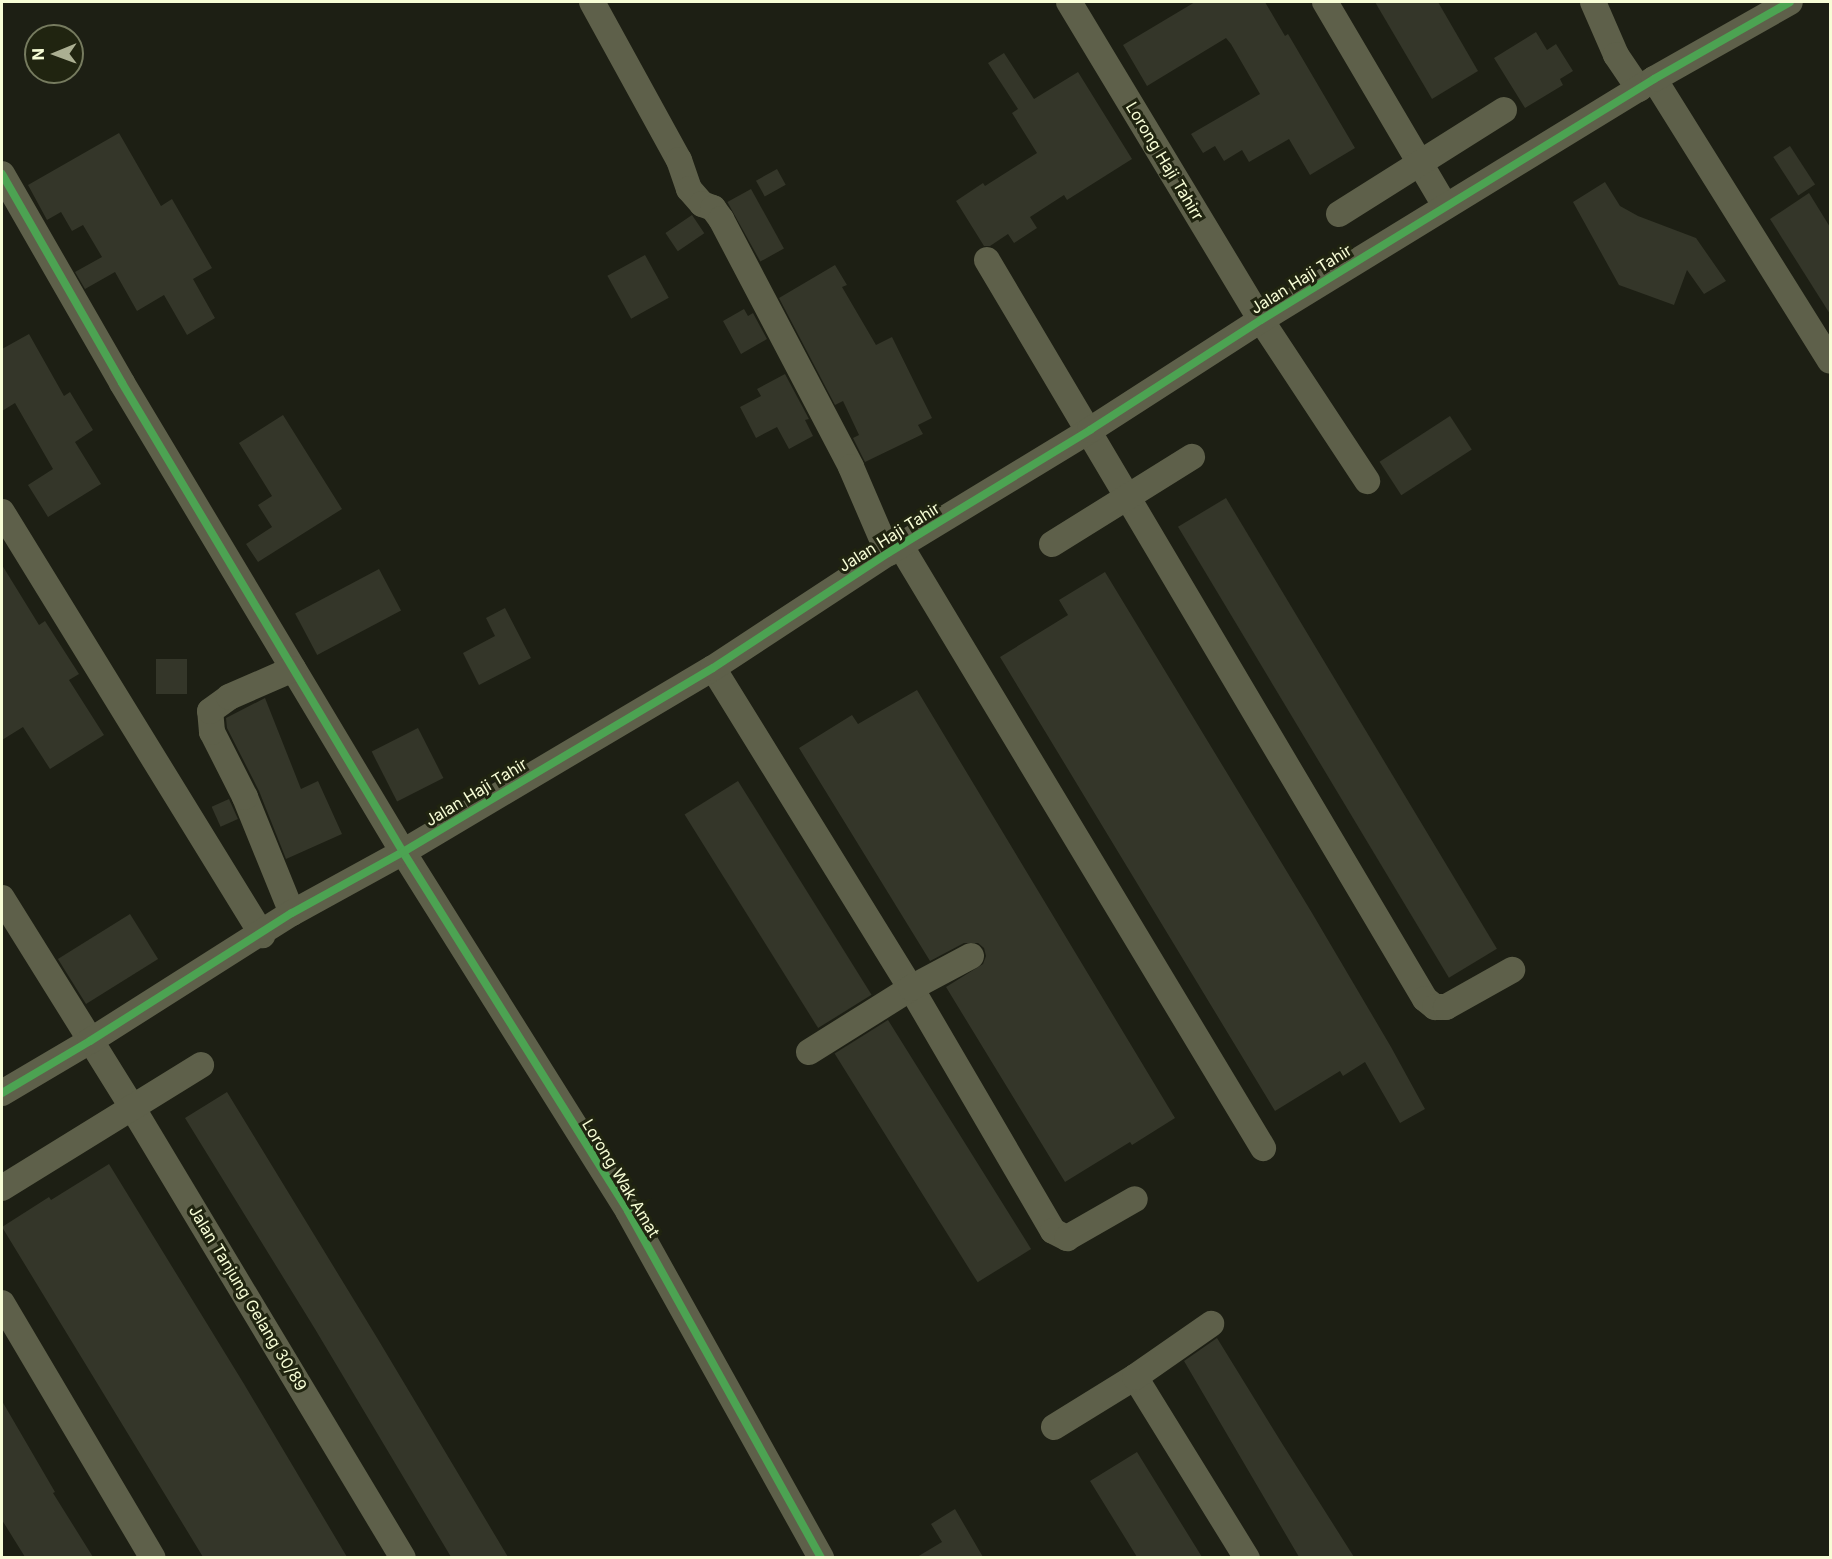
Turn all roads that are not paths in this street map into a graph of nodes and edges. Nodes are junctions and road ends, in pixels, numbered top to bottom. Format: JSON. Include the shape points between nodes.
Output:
{"nodes":[{"id":1,"x":592,"y":2,"type":"edge"},
{"id":2,"x":1069,"y":2,"type":"edge"},
{"id":3,"x":1325,"y":2,"type":"edge"},
{"id":4,"x":1593,"y":2,"type":"edge"},
{"id":5,"x":1790,"y":2,"type":"edge"},
{"id":6,"x":1646,"y":84,"type":"junction"},
{"id":7,"x":1504,"y":110,"type":"dead end"},
{"id":8,"x":1419,"y":161,"type":"junction"},
{"id":9,"x":2,"y":174,"type":"edge"},
{"id":10,"x":1445,"y":206,"type":"junction"},
{"id":11,"x":1339,"y":214,"type":"dead end"},
{"id":12,"x":987,"y":260,"type":"dead end"},
{"id":13,"x":1261,"y":320,"type":"junction"},
{"id":14,"x":1830,"y":361,"type":"edge"},
{"id":15,"x":1090,"y":430,"type":"junction"},
{"id":16,"x":1192,"y":457,"type":"dead end"},
{"id":17,"x":1367,"y":481,"type":"dead end"},
{"id":18,"x":1129,"y":496,"type":"junction"},
{"id":19,"x":2,"y":512,"type":"edge"},
{"id":20,"x":1052,"y":544,"type":"dead end"},
{"id":21,"x":894,"y":549,"type":"junction"},
{"id":22,"x":713,"y":668,"type":"junction"},
{"id":23,"x":293,"y":669,"type":"junction"},
{"id":24,"x":403,"y":852,"type":"junction"},
{"id":25,"x":2,"y":898,"type":"edge"},
{"id":26,"x":292,"y":914,"type":"junction"},
{"id":27,"x":262,"y":934,"type":"junction"},
{"id":28,"x":971,"y":956,"type":"dead end"},
{"id":29,"x":1512,"y":970,"type":"dead end"},
{"id":30,"x":911,"y":988,"type":"junction"},
{"id":31,"x":90,"y":1041,"type":"junction"},
{"id":32,"x":809,"y":1052,"type":"dead end"},
{"id":33,"x":201,"y":1065,"type":"dead end"},
{"id":34,"x":2,"y":1093,"type":"edge"},
{"id":35,"x":132,"y":1107,"type":"junction"},
{"id":36,"x":1263,"y":1148,"type":"dead end"},
{"id":37,"x":2,"y":1188,"type":"edge"},
{"id":38,"x":1135,"y":1199,"type":"dead end"},
{"id":39,"x":2,"y":1303,"type":"edge"},
{"id":40,"x":1211,"y":1324,"type":"dead end"},
{"id":41,"x":1135,"y":1377,"type":"junction"},
{"id":42,"x":1054,"y":1427,"type":"dead end"},
{"id":43,"x":153,"y":1557,"type":"edge"},
{"id":44,"x":403,"y":1557,"type":"edge"},
{"id":45,"x":821,"y":1557,"type":"edge"},
{"id":46,"x":1247,"y":1557,"type":"edge"}],
"edges":[{"from":1,"to":21,"type":"street","via":[[679,160],[689,189],[721,219]]},
{"from":2,"to":13,"type":"street","name":"Lorong Haji Tahirr"},
{"from":3,"to":8,"type":"street"},
{"from":4,"to":6,"type":"street","via":[[1616,55]]},
{"from":5,"to":6,"type":"street","name":"Jalan Haji Tahir"},
{"from":6,"to":10,"type":"street","name":"Jalan Haji Tahir"},
{"from":6,"to":14,"type":"street"},
{"from":7,"to":8,"type":"street"},
{"from":8,"to":10,"type":"street"},
{"from":8,"to":11,"type":"street"},
{"from":9,"to":23,"type":"street","name":"Lorong Wak Amat"},
{"from":10,"to":13,"type":"street","name":"Jalan Haji Tahir"},
{"from":12,"to":15,"type":"street"},
{"from":13,"to":15,"type":"street","name":"Jalan Haji Tahir"},
{"from":13,"to":17,"type":"street","name":"Lorong Haji Tahirr"},
{"from":15,"to":18,"type":"street"},
{"from":15,"to":21,"type":"street","name":"Jalan Haji Tahir"},
{"from":16,"to":18,"type":"street"},
{"from":18,"to":20,"type":"street"},
{"from":18,"to":29,"type":"street","via":[[1425,999],[1435,1007],[1446,1007]]},
{"from":19,"to":27,"type":"street"},
{"from":21,"to":22,"type":"street","name":"Jalan Haji Tahir"},
{"from":21,"to":36,"type":"street"},
{"from":22,"to":24,"type":"street","name":"Jalan Haji Tahir"},
{"from":22,"to":30,"type":"street"},
{"from":23,"to":24,"type":"street","name":"Lorong Wak Amat"},
{"from":23,"to":26,"type":"street","via":[[229,697],[210,711],[213,732],[245,798]]},
{"from":24,"to":26,"type":"street","name":"Jalan Haji Tahir"},
{"from":24,"to":45,"type":"street","name":"Lorong Wak Amat","via":[[628,1211]]},
{"from":25,"to":31,"type":"street","name":"Jalan Tanjung Gelang 30/89"},
{"from":26,"to":27,"type":"street","name":"Jalan Haji Tahir"},
{"from":27,"to":31,"type":"street","name":"Jalan Haji Tahir"},
{"from":28,"to":30,"type":"street"},
{"from":30,"to":32,"type":"street"},
{"from":30,"to":38,"type":"street","via":[[1053,1231],[1067,1238]]},
{"from":31,"to":34,"type":"street","name":"Jalan Haji Tahir"},
{"from":31,"to":35,"type":"street","name":"Jalan Tanjung Gelang 30/89"},
{"from":33,"to":35,"type":"street"},
{"from":35,"to":37,"type":"street"},
{"from":35,"to":44,"type":"street","name":"Jalan Tanjung Gelang 30/89"},
{"from":39,"to":43,"type":"street"},
{"from":40,"to":41,"type":"street"},
{"from":41,"to":42,"type":"street"},
{"from":41,"to":46,"type":"street"}]}
